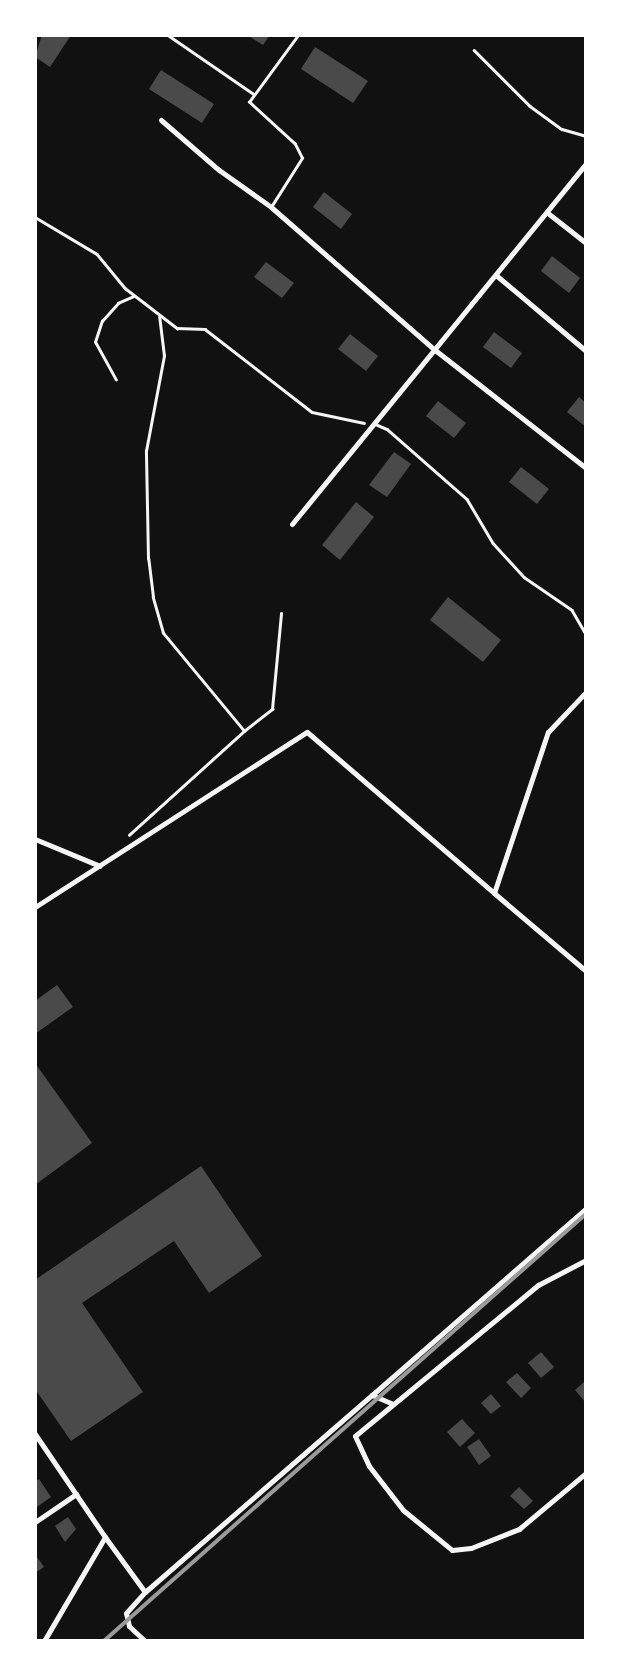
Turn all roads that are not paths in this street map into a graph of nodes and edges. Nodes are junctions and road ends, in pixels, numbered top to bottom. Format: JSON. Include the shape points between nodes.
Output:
{"nodes":[{"id":1,"x":168,"y":35,"type":"edge"},
{"id":2,"x":299,"y":35,"type":"edge"},
{"id":3,"x":254,"y":94,"type":"junction"},
{"id":4,"x":161,"y":120,"type":"dead end"},
{"id":5,"x":586,"y":164,"type":"edge"},
{"id":6,"x":271,"y":207,"type":"junction"},
{"id":7,"x":549,"y":214,"type":"junction"},
{"id":8,"x":586,"y":243,"type":"edge"},
{"id":9,"x":497,"y":276,"type":"junction"},
{"id":10,"x":435,"y":350,"type":"junction"},
{"id":11,"x":586,"y":351,"type":"edge"},
{"id":12,"x":375,"y":424,"type":"junction"},
{"id":13,"x":586,"y":468,"type":"edge"},
{"id":14,"x":292,"y":524,"type":"dead end"},
{"id":15,"x":586,"y":634,"type":"edge"},
{"id":16,"x":586,"y":692,"type":"edge"},
{"id":17,"x":35,"y":839,"type":"edge"},
{"id":18,"x":100,"y":866,"type":"junction"},
{"id":19,"x":494,"y":894,"type":"junction"},
{"id":20,"x":35,"y":907,"type":"edge"},
{"id":21,"x":586,"y":971,"type":"edge"},
{"id":22,"x":586,"y":1208,"type":"edge"},
{"id":23,"x":586,"y":1259,"type":"edge"},
{"id":24,"x":372,"y":1395,"type":"junction"},
{"id":25,"x":391,"y":1403,"type":"junction"},
{"id":26,"x":35,"y":1434,"type":"edge"},
{"id":27,"x":586,"y":1473,"type":"edge"},
{"id":28,"x":76,"y":1494,"type":"junction"},
{"id":29,"x":35,"y":1522,"type":"edge"},
{"id":30,"x":105,"y":1537,"type":"junction"},
{"id":31,"x":145,"y":1592,"type":"junction"},
{"id":32,"x":44,"y":1641,"type":"edge"},
{"id":33,"x":145,"y":1641,"type":"edge"}],
"edges":[{"from":1,"to":3,"type":"lane"},
{"from":2,"to":3,"type":"lane"},
{"from":3,"to":6,"type":"lane","via":[[249,102],[295,144],[302,158]]},
{"from":4,"to":6,"type":"street"},
{"from":5,"to":7,"type":"street"},
{"from":6,"to":10,"type":"street"},
{"from":7,"to":8,"type":"street"},
{"from":7,"to":9,"type":"street"},
{"from":9,"to":10,"type":"street"},
{"from":9,"to":11,"type":"street"},
{"from":10,"to":12,"type":"street"},
{"from":10,"to":13,"type":"street"},
{"from":12,"to":14,"type":"street"},
{"from":12,"to":15,"type":"lane","via":[[387,429],[467,499],[493,543],[524,577],[572,610]]},
{"from":16,"to":19,"type":"street","via":[[548,732]]},
{"from":17,"to":18,"type":"street"},
{"from":18,"to":19,"type":"street","via":[[307,732]]},
{"from":18,"to":20,"type":"street"},
{"from":19,"to":21,"type":"street"},
{"from":22,"to":24,"type":"street"},
{"from":23,"to":25,"type":"street","via":[[538,1285],[463,1350]]},
{"from":24,"to":25,"type":"street"},
{"from":24,"to":31,"type":"street"},
{"from":25,"to":27,"type":"street","via":[[363,1426],[355,1436],[356,1443],[404,1510],[452,1549],[471,1548],[519,1529]]},
{"from":26,"to":28,"type":"street"},
{"from":28,"to":29,"type":"street"},
{"from":28,"to":30,"type":"street"},
{"from":30,"to":31,"type":"street"},
{"from":30,"to":32,"type":"street"},
{"from":31,"to":33,"type":"street","via":[[126,1613],[129,1626]]}]}
